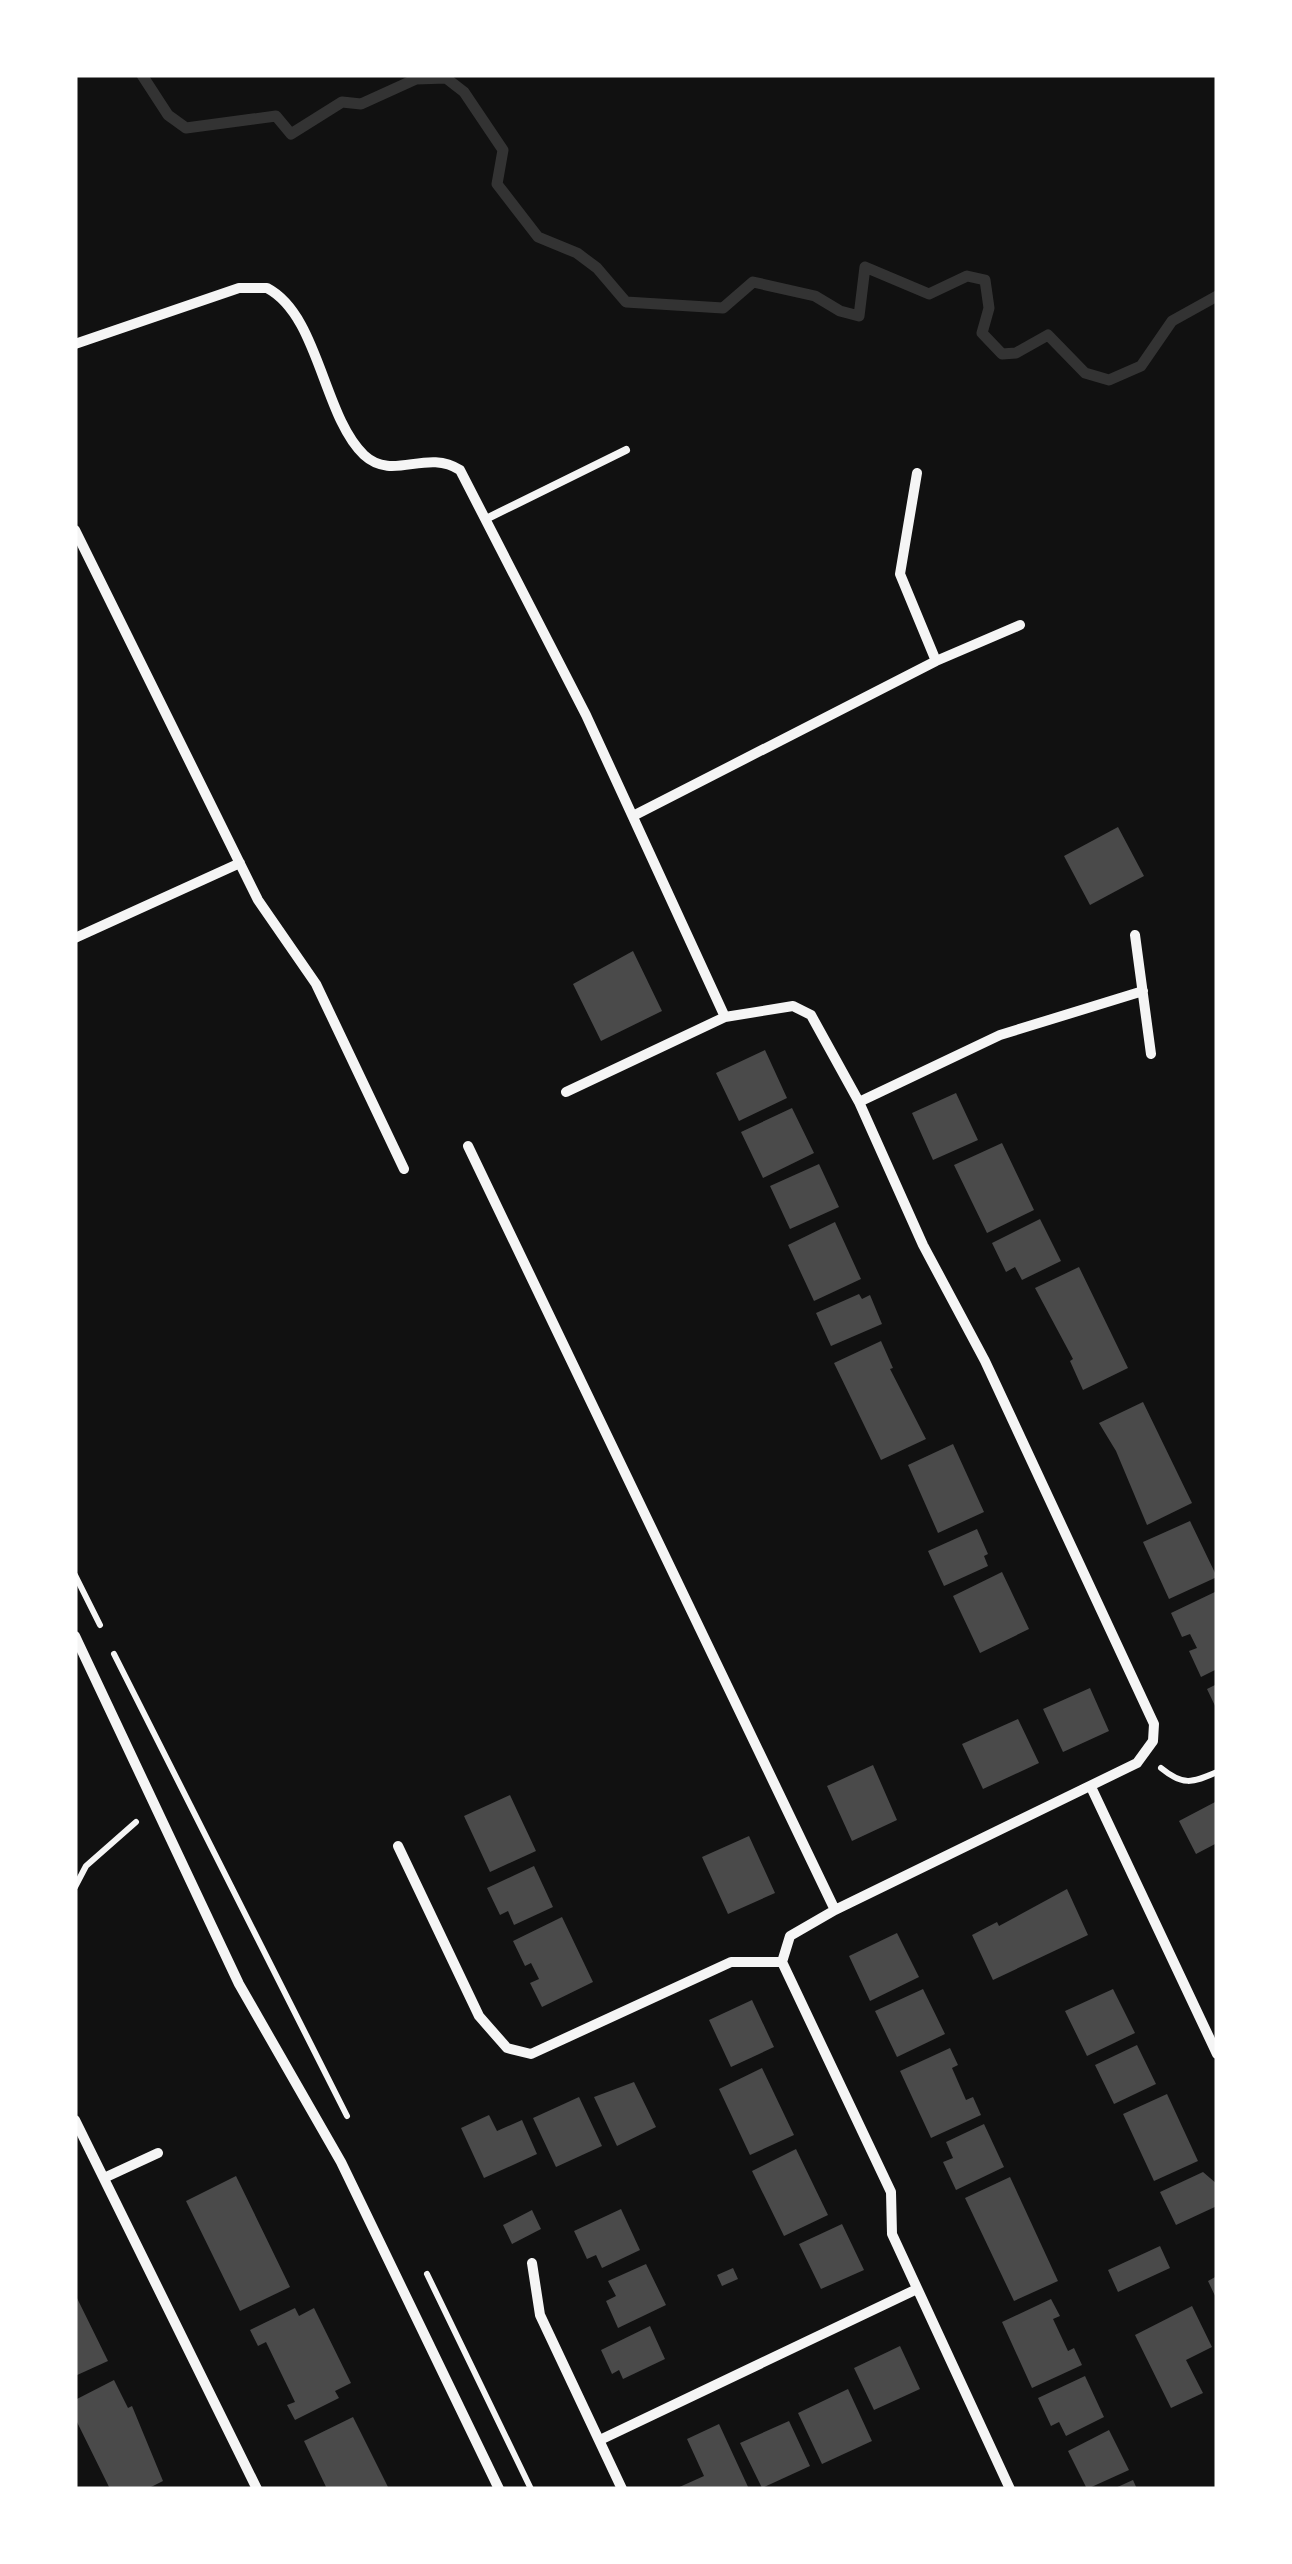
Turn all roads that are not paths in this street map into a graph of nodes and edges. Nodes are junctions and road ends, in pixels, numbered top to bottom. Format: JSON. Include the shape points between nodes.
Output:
{"nodes":[{"id":1,"x":75,"y":344,"type":"edge"},
{"id":2,"x":626,"y":450,"type":"dead end"},
{"id":3,"x":917,"y":473,"type":"dead end"},
{"id":4,"x":488,"y":518,"type":"junction"},
{"id":5,"x":75,"y":530,"type":"edge"},
{"id":6,"x":1020,"y":625,"type":"dead end"},
{"id":7,"x":936,"y":661,"type":"junction"},
{"id":8,"x":633,"y":816,"type":"junction"},
{"id":9,"x":240,"y":863,"type":"junction"},
{"id":10,"x":1135,"y":935,"type":"dead end"},
{"id":11,"x":75,"y":938,"type":"edge"},
{"id":12,"x":1142,"y":992,"type":"junction"},
{"id":13,"x":725,"y":1017,"type":"junction"},
{"id":14,"x":1151,"y":1054,"type":"dead end"},
{"id":15,"x":566,"y":1092,"type":"dead end"},
{"id":16,"x":859,"y":1102,"type":"junction"},
{"id":17,"x":468,"y":1146,"type":"dead end"},
{"id":18,"x":404,"y":1169,"type":"dead end"},
{"id":19,"x":75,"y":1636,"type":"edge"},
{"id":20,"x":1091,"y":1788,"type":"junction"},
{"id":21,"x":398,"y":1846,"type":"dead end"},
{"id":22,"x":835,"y":1910,"type":"junction"},
{"id":23,"x":782,"y":1962,"type":"junction"},
{"id":24,"x":1217,"y":2054,"type":"edge"},
{"id":25,"x":75,"y":2120,"type":"edge"},
{"id":26,"x":158,"y":2153,"type":"dead end"},
{"id":27,"x":104,"y":2178,"type":"junction"},
{"id":28,"x":532,"y":2263,"type":"dead end"},
{"id":29,"x":917,"y":2289,"type":"junction"},
{"id":30,"x":602,"y":2439,"type":"junction"},
{"id":31,"x":257,"y":2489,"type":"edge"},
{"id":32,"x":499,"y":2489,"type":"edge"},
{"id":33,"x":622,"y":2489,"type":"edge"},
{"id":34,"x":1010,"y":2489,"type":"edge"}],
"edges":[{"from":1,"to":4,"type":"street","via":[[239,288],[267,288],[292,310],[362,453],[385,466],[448,462],[470,480]]},
{"from":2,"to":4,"type":"lane"},
{"from":3,"to":7,"type":"street","via":[[900,574]]},
{"from":4,"to":8,"type":"street"},
{"from":5,"to":9,"type":"street"},
{"from":6,"to":7,"type":"street"},
{"from":7,"to":8,"type":"street"},
{"from":8,"to":13,"type":"street"},
{"from":9,"to":11,"type":"street"},
{"from":9,"to":18,"type":"street","via":[[316,984]]},
{"from":10,"to":12,"type":"street"},
{"from":12,"to":14,"type":"street"},
{"from":12,"to":16,"type":"street","via":[[1000,1035]]},
{"from":13,"to":15,"type":"street"},
{"from":13,"to":16,"type":"street","via":[[793,1006],[811,1015]]},
{"from":16,"to":20,"type":"street","via":[[1154,1724],[1146,1755]]},
{"from":17,"to":22,"type":"street"},
{"from":19,"to":32,"type":"street","via":[[239,1984],[341,2162]]},
{"from":20,"to":22,"type":"street"},
{"from":20,"to":24,"type":"street"},
{"from":21,"to":23,"type":"street","via":[[479,2016],[507,2048],[530,2054],[731,1962]]},
{"from":22,"to":23,"type":"street","via":[[790,1936]]},
{"from":23,"to":29,"type":"street","via":[[891,2192],[892,2234]]},
{"from":25,"to":27,"type":"street"},
{"from":26,"to":27,"type":"street"},
{"from":27,"to":31,"type":"street"},
{"from":28,"to":30,"type":"street","via":[[540,2315]]},
{"from":29,"to":30,"type":"street"},
{"from":29,"to":34,"type":"street"},
{"from":30,"to":33,"type":"street"}]}
